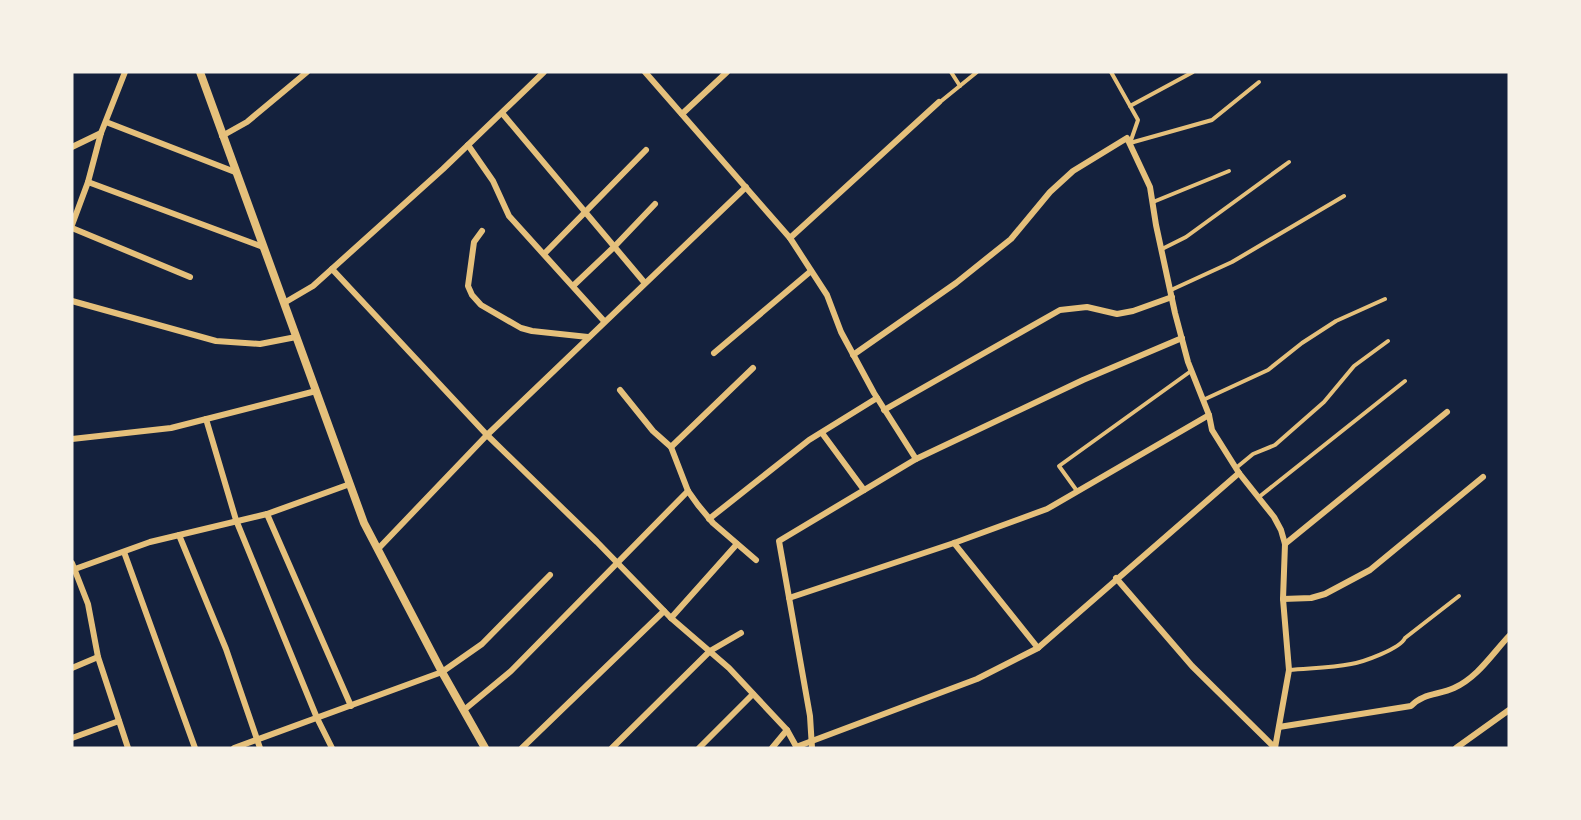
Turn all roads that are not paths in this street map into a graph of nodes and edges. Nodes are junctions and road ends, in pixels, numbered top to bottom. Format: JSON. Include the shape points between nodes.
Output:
{"nodes":[{"id":1,"x":125,"y":72,"type":"edge"},
{"id":2,"x":200,"y":72,"type":"edge"},
{"id":3,"x":307,"y":72,"type":"edge"},
{"id":4,"x":544,"y":72,"type":"edge"},
{"id":5,"x":645,"y":72,"type":"edge"},
{"id":6,"x":727,"y":72,"type":"edge"},
{"id":7,"x":951,"y":72,"type":"edge"},
{"id":8,"x":977,"y":72,"type":"edge"},
{"id":9,"x":1112,"y":72,"type":"edge"},
{"id":10,"x":1193,"y":72,"type":"edge"},
{"id":11,"x":1259,"y":82,"type":"dead end"},
{"id":12,"x":960,"y":86,"type":"junction"},
{"id":13,"x":939,"y":102,"type":"joint"},
{"id":14,"x":1130,"y":106,"type":"junction"},
{"id":15,"x":502,"y":113,"type":"junction"},
{"id":16,"x":682,"y":114,"type":"junction"},
{"id":17,"x":106,"y":122,"type":"junction"},
{"id":18,"x":101,"y":133,"type":"junction"},
{"id":19,"x":222,"y":136,"type":"junction"},
{"id":20,"x":1130,"y":143,"type":"junction"},
{"id":21,"x":468,"y":145,"type":"junction"},
{"id":22,"x":72,"y":147,"type":"edge"},
{"id":23,"x":646,"y":150,"type":"dead end"},
{"id":24,"x":1289,"y":162,"type":"dead end"},
{"id":25,"x":1229,"y":171,"type":"dead end"},
{"id":26,"x":235,"y":172,"type":"junction"},
{"id":27,"x":88,"y":182,"type":"junction"},
{"id":28,"x":746,"y":187,"type":"junction"},
{"id":29,"x":1344,"y":196,"type":"dead end"},
{"id":30,"x":1152,"y":203,"type":"junction"},
{"id":31,"x":655,"y":204,"type":"dead end"},
{"id":32,"x":585,"y":212,"type":"junction"},
{"id":33,"x":72,"y":227,"type":"edge"},
{"id":34,"x":482,"y":231,"type":"dead end"},
{"id":35,"x":790,"y":238,"type":"junction"},
{"id":36,"x":614,"y":247,"type":"junction"},
{"id":37,"x":263,"y":248,"type":"junction"},
{"id":38,"x":1162,"y":249,"type":"junction"},
{"id":39,"x":544,"y":254,"type":"junction"},
{"id":40,"x":332,"y":269,"type":"junction"},
{"id":41,"x":812,"y":272,"type":"junction"},
{"id":42,"x":190,"y":277,"type":"dead end"},
{"id":43,"x":644,"y":282,"type":"junction"},
{"id":44,"x":573,"y":286,"type":"junction"},
{"id":45,"x":1171,"y":294,"type":"junction"},
{"id":46,"x":1385,"y":299,"type":"dead end"},
{"id":47,"x":72,"y":301,"type":"edge"},
{"id":48,"x":284,"y":303,"type":"junction"},
{"id":49,"x":604,"y":321,"type":"junction"},
{"id":50,"x":296,"y":337,"type":"junction"},
{"id":51,"x":588,"y":337,"type":"junction"},
{"id":52,"x":1182,"y":338,"type":"junction"},
{"id":53,"x":1388,"y":341,"type":"dead end"},
{"id":54,"x":714,"y":353,"type":"dead end"},
{"id":55,"x":854,"y":355,"type":"junction"},
{"id":56,"x":753,"y":368,"type":"dead end"},
{"id":57,"x":1191,"y":371,"type":"junction"},
{"id":58,"x":1405,"y":381,"type":"dead end"},
{"id":59,"x":620,"y":390,"type":"dead end"},
{"id":60,"x":316,"y":392,"type":"junction"},
{"id":61,"x":877,"y":398,"type":"junction"},
{"id":62,"x":1203,"y":400,"type":"junction"},
{"id":63,"x":884,"y":410,"type":"junction"},
{"id":64,"x":1447,"y":412,"type":"dead end"},
{"id":65,"x":1209,"y":415,"type":"junction"},
{"id":66,"x":206,"y":419,"type":"junction"},
{"id":67,"x":822,"y":433,"type":"junction"},
{"id":68,"x":487,"y":435,"type":"junction"},
{"id":69,"x":72,"y":439,"type":"edge"},
{"id":70,"x":672,"y":447,"type":"junction"},
{"id":71,"x":916,"y":459,"type":"junction"},
{"id":72,"x":1237,"y":471,"type":"junction"},
{"id":73,"x":1483,"y":477,"type":"dead end"},
{"id":74,"x":350,"y":484,"type":"junction"},
{"id":75,"x":864,"y":490,"type":"junction"},
{"id":76,"x":688,"y":491,"type":"junction"},
{"id":77,"x":1077,"y":491,"type":"junction"},
{"id":78,"x":1258,"y":497,"type":"junction"},
{"id":79,"x":267,"y":514,"type":"junction"},
{"id":80,"x":709,"y":519,"type":"junction"},
{"id":81,"x":236,"y":520,"type":"junction"},
{"id":82,"x":179,"y":535,"type":"junction"},
{"id":83,"x":954,"y":543,"type":"junction"},
{"id":84,"x":737,"y":544,"type":"junction"},
{"id":85,"x":1285,"y":544,"type":"junction"},
{"id":86,"x":378,"y":549,"type":"junction"},
{"id":87,"x":124,"y":552,"type":"junction"},
{"id":88,"x":756,"y":560,"type":"dead end"},
{"id":89,"x":616,"y":562,"type":"junction"},
{"id":90,"x":73,"y":566,"type":"edge"},
{"id":91,"x":550,"y":576,"type":"dead end"},
{"id":92,"x":1116,"y":578,"type":"junction"},
{"id":93,"x":1459,"y":596,"type":"dead end"},
{"id":94,"x":789,"y":598,"type":"junction"},
{"id":95,"x":1283,"y":598,"type":"junction"},
{"id":96,"x":664,"y":611,"type":"junction"},
{"id":97,"x":671,"y":618,"type":"junction"},
{"id":98,"x":741,"y":633,"type":"dead end"},
{"id":99,"x":1509,"y":636,"type":"edge"},
{"id":100,"x":1038,"y":648,"type":"junction"},
{"id":101,"x":710,"y":651,"type":"junction"},
{"id":102,"x":98,"y":657,"type":"junction"},
{"id":103,"x":72,"y":668,"type":"edge"},
{"id":104,"x":1290,"y":670,"type":"junction"},
{"id":105,"x":442,"y":672,"type":"junction"},
{"id":106,"x":753,"y":694,"type":"junction"},
{"id":107,"x":351,"y":705,"type":"junction"},
{"id":108,"x":464,"y":710,"type":"junction"},
{"id":109,"x":1509,"y":710,"type":"edge"},
{"id":110,"x":317,"y":718,"type":"junction"},
{"id":111,"x":119,"y":721,"type":"junction"},
{"id":112,"x":1279,"y":727,"type":"junction"},
{"id":113,"x":787,"y":730,"type":"junction"},
{"id":114,"x":72,"y":738,"type":"edge"},
{"id":115,"x":257,"y":740,"type":"junction"},
{"id":116,"x":811,"y":744,"type":"edge"},
{"id":117,"x":797,"y":747,"type":"edge"},
{"id":118,"x":128,"y":748,"type":"edge"},
{"id":119,"x":195,"y":748,"type":"edge"},
{"id":120,"x":234,"y":748,"type":"edge"},
{"id":121,"x":261,"y":748,"type":"edge"},
{"id":122,"x":332,"y":748,"type":"edge"},
{"id":123,"x":485,"y":748,"type":"edge"},
{"id":124,"x":522,"y":748,"type":"edge"},
{"id":125,"x":612,"y":748,"type":"edge"},
{"id":126,"x":699,"y":748,"type":"edge"},
{"id":127,"x":772,"y":748,"type":"edge"},
{"id":128,"x":1275,"y":748,"type":"edge"},
{"id":129,"x":1456,"y":748,"type":"edge"}],
"edges":[{"from":1,"to":17,"type":"street"},
{"from":2,"to":19,"type":"street"},
{"from":3,"to":19,"type":"street","via":[[247,122]]},
{"from":4,"to":15,"type":"street"},
{"from":5,"to":16,"type":"street"},
{"from":6,"to":16,"type":"street"},
{"from":7,"to":12,"type":"lane"},
{"from":8,"to":12,"type":"lane"},
{"from":9,"to":14,"type":"lane"},
{"from":10,"to":14,"type":"lane"},
{"from":11,"to":20,"type":"lane","via":[[1212,120]]},
{"from":12,"to":13,"type":"lane"},
{"from":13,"to":35,"type":"street"},
{"from":14,"to":20,"type":"lane","via":[[1138,120]]},
{"from":15,"to":21,"type":"street"},
{"from":15,"to":32,"type":"street"},
{"from":16,"to":28,"type":"street"},
{"from":17,"to":18,"type":"street"},
{"from":17,"to":26,"type":"street"},
{"from":18,"to":22,"type":"street"},
{"from":18,"to":27,"type":"street"},
{"from":19,"to":26,"type":"street"},
{"from":20,"to":30,"type":"street","via":[[1150,187]]},
{"from":20,"to":55,"type":"street","via":[[1127,138],[1073,171],[1011,239]]},
{"from":21,"to":39,"type":"street","via":[[494,182],[509,216]]},
{"from":21,"to":40,"type":"street"},
{"from":23,"to":32,"type":"street"},
{"from":24,"to":38,"type":"lane","via":[[1186,237]]},
{"from":25,"to":30,"type":"lane"},
{"from":26,"to":37,"type":"street"},
{"from":27,"to":33,"type":"street"},
{"from":27,"to":37,"type":"street"},
{"from":28,"to":35,"type":"street"},
{"from":28,"to":43,"type":"street"},
{"from":29,"to":45,"type":"lane"},
{"from":30,"to":38,"type":"street"},
{"from":31,"to":36,"type":"street"},
{"from":32,"to":36,"type":"street"},
{"from":32,"to":39,"type":"street"},
{"from":33,"to":42,"type":"street"},
{"from":34,"to":51,"type":"street","via":[[474,242],[468,286],[482,305],[521,328]]},
{"from":35,"to":41,"type":"street"},
{"from":36,"to":43,"type":"street"},
{"from":36,"to":44,"type":"street"},
{"from":37,"to":48,"type":"street"},
{"from":38,"to":45,"type":"street"},
{"from":39,"to":44,"type":"street"},
{"from":40,"to":48,"type":"street"},
{"from":40,"to":68,"type":"street"},
{"from":41,"to":54,"type":"street"},
{"from":41,"to":55,"type":"street"},
{"from":43,"to":49,"type":"street"},
{"from":44,"to":49,"type":"street"},
{"from":45,"to":52,"type":"street"},
{"from":45,"to":63,"type":"street","via":[[1118,314],[1087,307],[1060,310]]},
{"from":46,"to":62,"type":"lane","via":[[1336,321],[1268,370]]},
{"from":47,"to":50,"type":"street","via":[[216,341],[260,344]]},
{"from":48,"to":50,"type":"street"},
{"from":49,"to":51,"type":"street"},
{"from":50,"to":60,"type":"street"},
{"from":51,"to":68,"type":"street"},
{"from":52,"to":57,"type":"street"},
{"from":52,"to":71,"type":"street"},
{"from":53,"to":72,"type":"lane","via":[[1354,366],[1324,402],[1275,445],[1253,454]]},
{"from":55,"to":61,"type":"street"},
{"from":56,"to":70,"type":"street"},
{"from":57,"to":62,"type":"street"},
{"from":57,"to":77,"type":"lane","via":[[1059,466]]},
{"from":58,"to":78,"type":"lane"},
{"from":59,"to":70,"type":"street","via":[[653,431]]},
{"from":60,"to":66,"type":"street"},
{"from":60,"to":74,"type":"street"},
{"from":61,"to":63,"type":"street"},
{"from":61,"to":67,"type":"street"},
{"from":62,"to":65,"type":"street"},
{"from":63,"to":71,"type":"street"},
{"from":64,"to":85,"type":"street"},
{"from":65,"to":72,"type":"street","via":[[1212,430]]},
{"from":65,"to":77,"type":"street"},
{"from":66,"to":69,"type":"street","via":[[171,428]]},
{"from":66,"to":81,"type":"street"},
{"from":67,"to":75,"type":"street"},
{"from":67,"to":80,"type":"street"},
{"from":68,"to":86,"type":"street"},
{"from":68,"to":89,"type":"street"},
{"from":70,"to":76,"type":"street"},
{"from":71,"to":75,"type":"street"},
{"from":72,"to":78,"type":"street"},
{"from":72,"to":92,"type":"street"},
{"from":73,"to":95,"type":"street","via":[[1370,570],[1325,594]]},
{"from":74,"to":79,"type":"street"},
{"from":74,"to":86,"type":"street"},
{"from":75,"to":94,"type":"street","via":[[779,541]]},
{"from":76,"to":80,"type":"street"},
{"from":76,"to":89,"type":"street"},
{"from":77,"to":83,"type":"street","via":[[1047,509]]},
{"from":78,"to":85,"type":"street","via":[[1274,517]]},
{"from":79,"to":81,"type":"street"},
{"from":79,"to":107,"type":"street"},
{"from":80,"to":84,"type":"street"},
{"from":81,"to":82,"type":"street"},
{"from":81,"to":110,"type":"street"},
{"from":82,"to":87,"type":"street"},
{"from":82,"to":115,"type":"street","via":[[226,649]]},
{"from":83,"to":94,"type":"street"},
{"from":83,"to":100,"type":"street"},
{"from":84,"to":88,"type":"street"},
{"from":84,"to":97,"type":"street"},
{"from":85,"to":95,"type":"street"},
{"from":86,"to":105,"type":"street"},
{"from":87,"to":90,"type":"street"},
{"from":87,"to":119,"type":"street"},
{"from":89,"to":96,"type":"street"},
{"from":89,"to":108,"type":"street","via":[[512,671]]},
{"from":90,"to":102,"type":"street","via":[[88,604]]},
{"from":91,"to":105,"type":"street","via":[[482,644]]},
{"from":92,"to":100,"type":"street"},
{"from":92,"to":128,"type":"street","via":[[1192,666]]},
{"from":93,"to":104,"type":"lane","via":[[1388,651],[1351,664]]},
{"from":94,"to":116,"type":"street","via":[[810,716]]},
{"from":95,"to":104,"type":"street"},
{"from":96,"to":97,"type":"street"},
{"from":96,"to":124,"type":"street"},
{"from":97,"to":101,"type":"street"},
{"from":98,"to":101,"type":"street"},
{"from":99,"to":112,"type":"street","via":[[1476,674],[1454,688],[1418,698],[1411,706]]},
{"from":100,"to":116,"type":"street","via":[[977,679]]},
{"from":101,"to":106,"type":"street"},
{"from":101,"to":125,"type":"street"},
{"from":102,"to":103,"type":"street"},
{"from":102,"to":111,"type":"street"},
{"from":104,"to":112,"type":"street"},
{"from":105,"to":107,"type":"street"},
{"from":105,"to":108,"type":"street"},
{"from":106,"to":113,"type":"street"},
{"from":106,"to":126,"type":"street"},
{"from":107,"to":110,"type":"street"},
{"from":108,"to":123,"type":"street"},
{"from":109,"to":129,"type":"street"},
{"from":110,"to":115,"type":"street"},
{"from":110,"to":122,"type":"street"},
{"from":111,"to":114,"type":"street"},
{"from":111,"to":118,"type":"street"},
{"from":112,"to":128,"type":"street"},
{"from":113,"to":117,"type":"street"},
{"from":113,"to":127,"type":"street"},
{"from":115,"to":120,"type":"street"},
{"from":115,"to":121,"type":"street"},
{"from":116,"to":117,"type":"street"}]}
